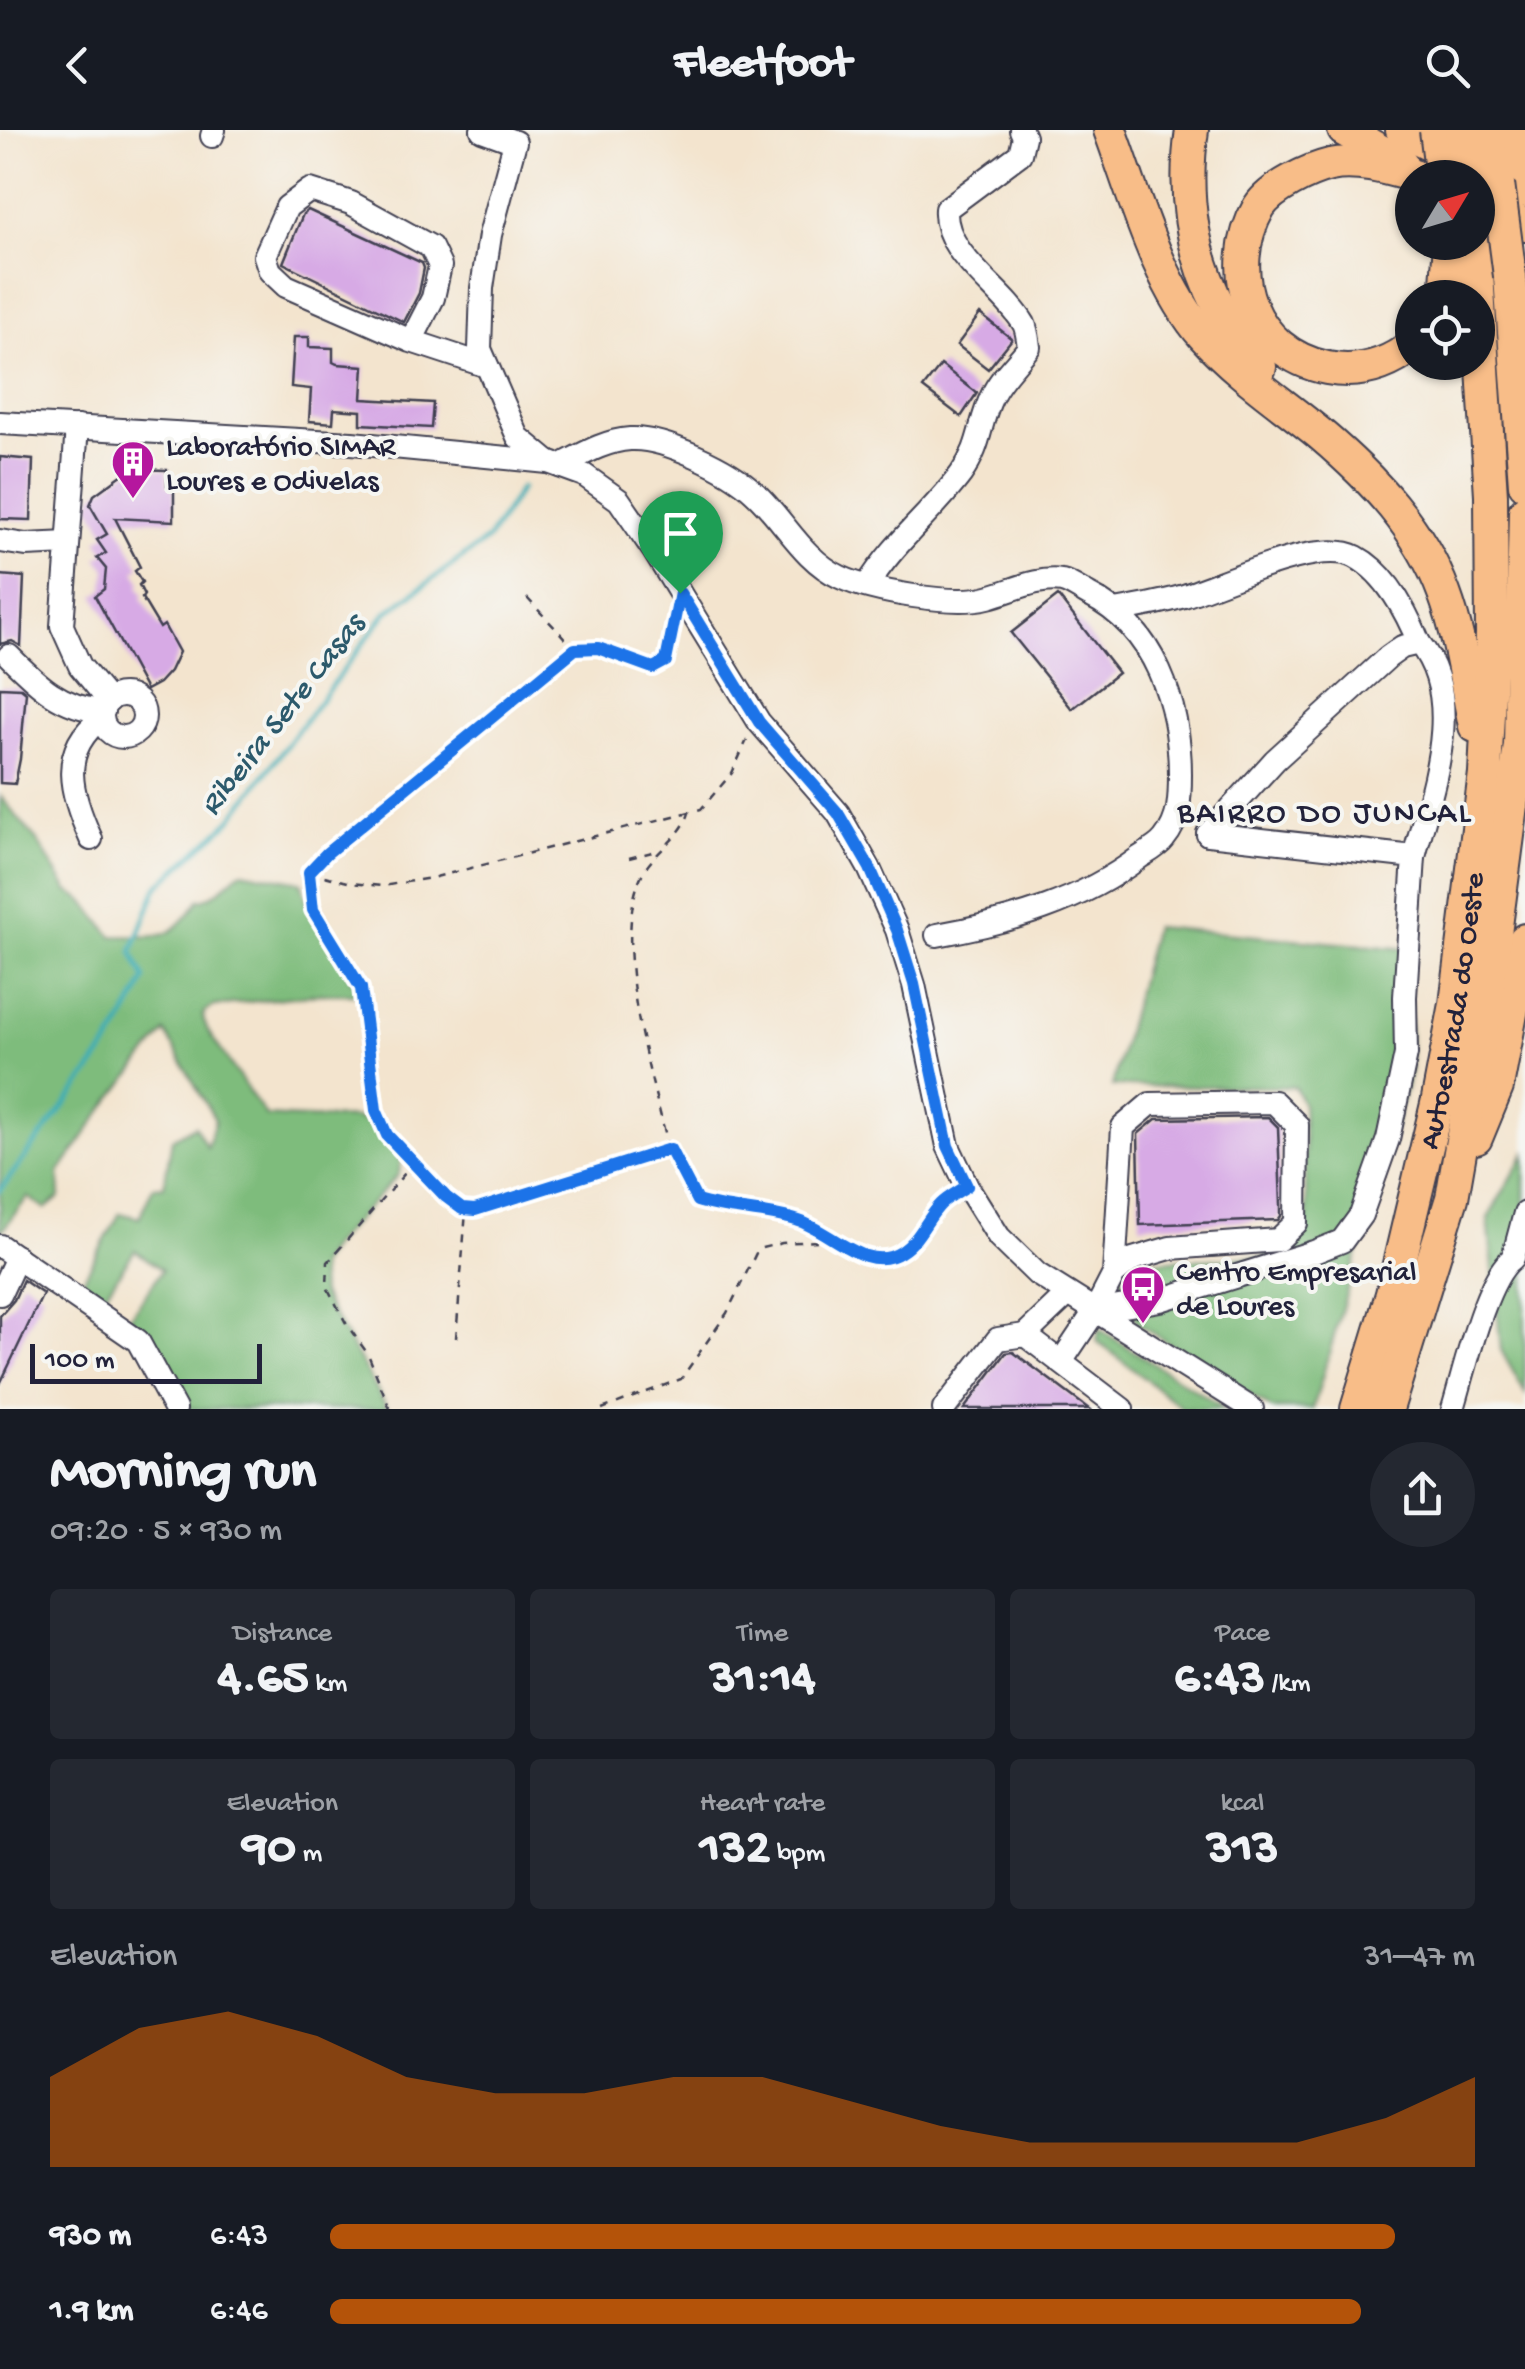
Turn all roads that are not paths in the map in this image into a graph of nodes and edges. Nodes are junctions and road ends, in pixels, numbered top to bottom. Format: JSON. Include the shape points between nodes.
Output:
{"nodes":[{"id":1,"x":482,"y":130,"type":"edge"},
{"id":2,"x":1021,"y":130,"type":"edge"},
{"id":3,"x":1110,"y":130,"type":"edge"},
{"id":4,"x":1192,"y":130,"type":"edge"},
{"id":5,"x":1344,"y":130,"type":"edge"},
{"id":6,"x":1402,"y":130,"type":"edge"},
{"id":7,"x":1436,"y":130,"type":"edge"},
{"id":8,"x":1460,"y":130,"type":"edge"},
{"id":9,"x":1479,"y":130,"type":"edge"},
{"id":10,"x":1491,"y":130,"type":"edge"},
{"id":11,"x":1519,"y":130,"type":"edge"},
{"id":12,"x":1525,"y":153,"type":"edge"},
{"id":13,"x":1440,"y":160,"type":"edge"},
{"id":14,"x":1465,"y":160,"type":"edge"},
{"id":15,"x":1395,"y":161,"type":"edge"},
{"id":16,"x":1395,"y":170,"type":"edge"},
{"id":17,"x":1525,"y":170,"type":"edge"},
{"id":18,"x":1525,"y":191,"type":"edge"},
{"id":19,"x":1495,"y":210,"type":"edge"},
{"id":20,"x":1525,"y":225,"type":"edge"},
{"id":21,"x":1464,"y":260,"type":"edge"},
{"id":22,"x":412,"y":341,"type":"junction"},
{"id":23,"x":1395,"y":360,"type":"edge"},
{"id":24,"x":486,"y":366,"type":"junction"},
{"id":25,"x":0,"y":423,"type":"edge"},
{"id":26,"x":76,"y":428,"type":"junction"},
{"id":27,"x":1319,"y":434,"type":"junction"},
{"id":28,"x":554,"y":464,"type":"junction"},
{"id":29,"x":1525,"y":484,"type":"edge"},
{"id":30,"x":1525,"y":512,"type":"edge"},
{"id":31,"x":0,"y":541,"type":"edge"},
{"id":32,"x":68,"y":543,"type":"junction"},
{"id":33,"x":868,"y":586,"type":"junction"},
{"id":34,"x":1115,"y":610,"type":"junction"},
{"id":35,"x":1419,"y":644,"type":"junction"},
{"id":36,"x":8,"y":656,"type":"dead end"},
{"id":37,"x":104,"y":710,"type":"junction"},
{"id":38,"x":1484,"y":773,"type":"junction"},
{"id":39,"x":91,"y":839,"type":"dead end"},
{"id":40,"x":1414,"y":856,"type":"junction"},
{"id":41,"x":937,"y":935,"type":"dead end"},
{"id":42,"x":1525,"y":940,"type":"edge"},
{"id":43,"x":1452,"y":1198,"type":"junction"},
{"id":44,"x":1525,"y":1213,"type":"edge"},
{"id":45,"x":9,"y":1251,"type":"edge"},
{"id":46,"x":1519,"y":1258,"type":"edge"},
{"id":47,"x":1114,"y":1274,"type":"junction"},
{"id":48,"x":0,"y":1294,"type":"edge"},
{"id":49,"x":1068,"y":1294,"type":"junction"},
{"id":50,"x":1095,"y":1311,"type":"junction"},
{"id":51,"x":1025,"y":1335,"type":"junction"},
{"id":52,"x":1061,"y":1362,"type":"junction"},
{"id":53,"x":175,"y":1409,"type":"edge"},
{"id":54,"x":944,"y":1409,"type":"edge"},
{"id":55,"x":1122,"y":1409,"type":"edge"},
{"id":56,"x":1252,"y":1409,"type":"edge"},
{"id":57,"x":1357,"y":1409,"type":"edge"},
{"id":58,"x":1387,"y":1409,"type":"edge"},
{"id":59,"x":1453,"y":1409,"type":"edge"}],
"edges":[{"from":1,"to":24,"type":"street","via":[[515,142],[482,288],[480,349]]},
{"from":2,"to":33,"type":"street","via":[[1020,154],[946,208],[945,225],[1025,326],[1029,347],[994,390],[980,443],[960,474],[884,558]]},
{"from":3,"to":27,"type":"highway","via":[[1173,287],[1202,334]]},
{"from":4,"to":27,"type":"highway","via":[[1187,164],[1202,274],[1242,346]]},
{"from":5,"to":15,"type":"highway"},
{"from":6,"to":18,"type":"highway"},
{"from":7,"to":13,"type":"highway","bridge":true},
{"from":8,"to":14,"type":"highway","bridge":true},
{"from":9,"to":12,"type":"highway"},
{"from":10,"to":29,"type":"highway","bridge":true},
{"from":11,"to":17,"type":"highway","bridge":true},
{"from":16,"to":23,"type":"highway","via":[[1334,164],[1300,174],[1260,204],[1242,257],[1245,293],[1264,333],[1305,364],[1342,371]]},
{"from":19,"to":20,"type":"highway"},
{"from":21,"to":38,"type":"highway","name":"Autoestrada do Oeste","via":[[1491,495]]},
{"from":22,"to":22,"type":"street","via":[[286,286],[270,271],[265,256],[287,208],[310,190],[351,203],[431,247],[440,266]]},
{"from":22,"to":24,"type":"street"},
{"from":24,"to":28,"type":"street","via":[[518,437]]},
{"from":25,"to":26,"type":"street"},
{"from":26,"to":28,"type":"street","via":[[352,443]]},
{"from":26,"to":32,"type":"street"},
{"from":27,"to":38,"type":"highway","via":[[1376,484],[1417,537],[1444,593]]},
{"from":28,"to":33,"type":"street","via":[[633,439],[714,465],[753,490],[815,561]]},
{"from":28,"to":49,"type":"street","via":[[619,500],[759,722],[838,813],[897,930],[948,1146],[967,1186],[999,1237]]},
{"from":30,"to":43,"type":"highway","name":"Autoestrada do Oeste","via":[[1520,746]]},
{"from":31,"to":32,"type":"street"},
{"from":32,"to":37,"type":"street","via":[[62,626]]},
{"from":33,"to":34,"type":"street","via":[[962,602],[1062,581]]},
{"from":34,"to":35,"type":"street","via":[[1324,552],[1353,555],[1376,572]]},
{"from":34,"to":41,"type":"street","via":[[1141,640],[1175,708],[1180,806],[1164,839],[1099,886],[1045,908]]},
{"from":35,"to":40,"type":"street","via":[[1431,658],[1444,699],[1440,748]]},
{"from":35,"to":40,"type":"street","via":[[1388,657],[1274,760],[1208,834]]},
{"from":36,"to":37,"type":"street","via":[[56,698]]},
{"from":37,"to":39,"type":"street","via":[[85,730],[70,782]]},
{"from":38,"to":57,"type":"highway","name":"Autoestrada do Oeste","via":[[1437,1104]]},
{"from":40,"to":50,"type":"street","via":[[1406,1054],[1388,1139],[1362,1215],[1342,1241],[1314,1252],[1160,1300]]},
{"from":42,"to":43,"type":"highway","via":[[1497,1086]]},
{"from":43,"to":58,"type":"highway","name":"Autoestrada do Oeste"},
{"from":44,"to":46,"type":"street"},
{"from":45,"to":48,"type":"street"},
{"from":45,"to":53,"type":"street","via":[[138,1341]]},
{"from":46,"to":59,"type":"street","via":[[1503,1265],[1495,1281]]},
{"from":47,"to":47,"type":"street","via":[[1133,1259],[1170,1248],[1278,1240],[1296,1223],[1296,1126],[1274,1102],[1150,1104],[1123,1127]]},
{"from":47,"to":50,"type":"street"},
{"from":49,"to":50,"type":"street"},
{"from":49,"to":51,"type":"street"},
{"from":50,"to":52,"type":"street"},
{"from":50,"to":56,"type":"street"},
{"from":51,"to":52,"type":"street"},
{"from":51,"to":54,"type":"street","via":[[998,1340]]},
{"from":52,"to":55,"type":"street"}]}
